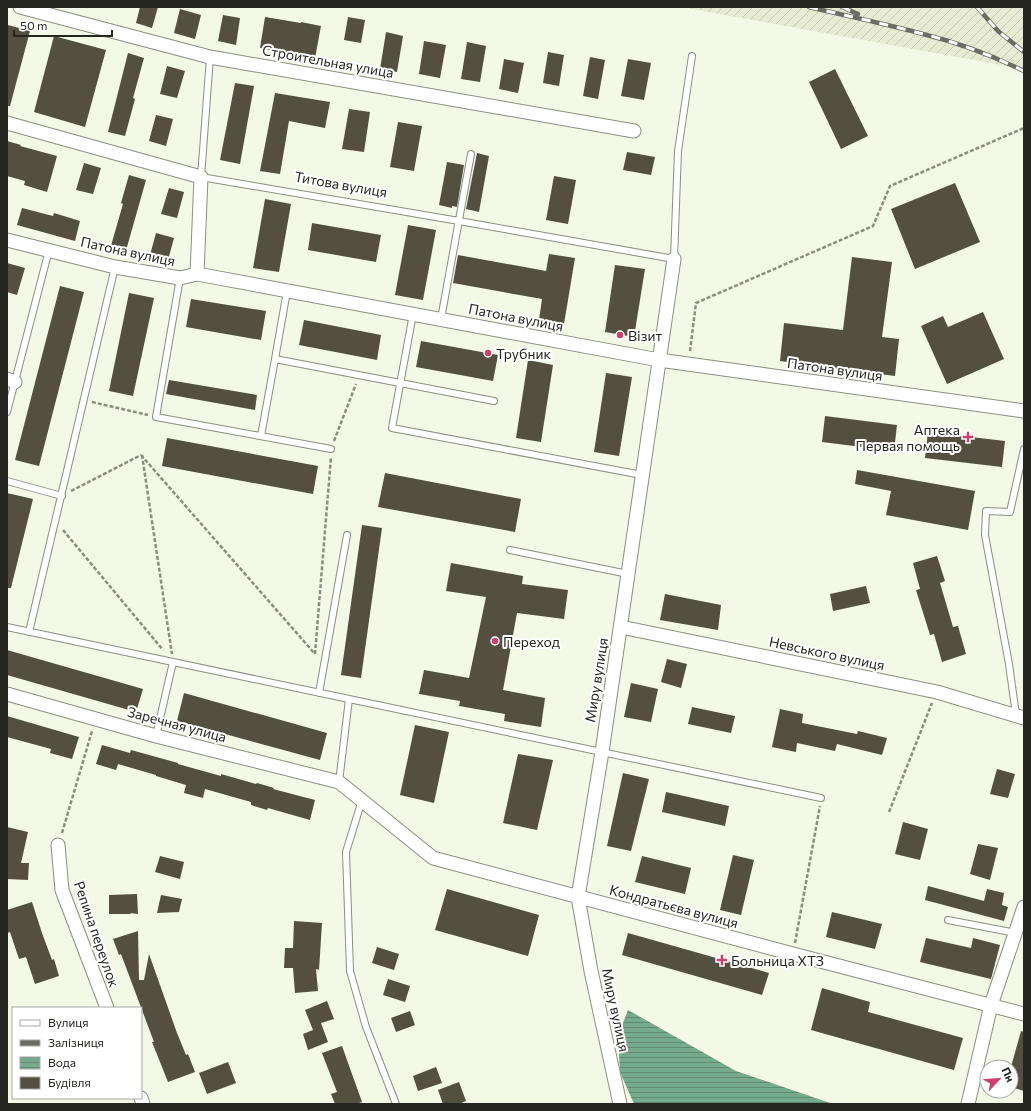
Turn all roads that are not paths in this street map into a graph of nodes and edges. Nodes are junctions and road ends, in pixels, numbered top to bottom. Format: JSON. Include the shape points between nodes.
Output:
{"nodes":[{"id":1,"x":20,"y":7,"type":"edge"},
{"id":2,"x":692,"y":56,"type":"dead end"},
{"id":3,"x":210,"y":57,"type":"junction"},
{"id":4,"x":7,"y":123,"type":"edge"},
{"id":5,"x":634,"y":131,"type":"dead end"},
{"id":6,"x":471,"y":154,"type":"dead end"},
{"id":7,"x":201,"y":177,"type":"junction"},
{"id":8,"x":459,"y":221,"type":"junction"},
{"id":9,"x":7,"y":240,"type":"edge"},
{"id":10,"x":49,"y":250,"type":"junction"},
{"id":11,"x":674,"y":259,"type":"junction"},
{"id":12,"x":115,"y":267,"type":"junction"},
{"id":13,"x":197,"y":274,"type":"junction"},
{"id":14,"x":180,"y":278,"type":"junction"},
{"id":15,"x":287,"y":291,"type":"junction"},
{"id":16,"x":413,"y":314,"type":"junction"},
{"id":17,"x":441,"y":319,"type":"junction"},
{"id":18,"x":275,"y":360,"type":"junction"},
{"id":19,"x":659,"y":360,"type":"junction"},
{"id":20,"x":11,"y":380,"type":"edge"},
{"id":21,"x":400,"y":383,"type":"junction"},
{"id":22,"x":494,"y":401,"type":"dead end"},
{"id":23,"x":1024,"y":411,"type":"edge"},
{"id":24,"x":7,"y":412,"type":"edge"},
{"id":25,"x":261,"y":436,"type":"junction"},
{"id":26,"x":331,"y":449,"type":"road end"},
{"id":27,"x":1024,"y":449,"type":"edge"},
{"id":28,"x":642,"y":475,"type":"junction"},
{"id":29,"x":7,"y":481,"type":"edge"},
{"id":30,"x":62,"y":496,"type":"junction"},
{"id":31,"x":347,"y":535,"type":"dead end"},
{"id":32,"x":510,"y":550,"type":"dead end"},
{"id":33,"x":628,"y":574,"type":"junction"},
{"id":34,"x":7,"y":627,"type":"edge"},
{"id":35,"x":621,"y":627,"type":"junction"},
{"id":36,"x":29,"y":632,"type":"junction"},
{"id":37,"x":173,"y":662,"type":"junction"},
{"id":38,"x":319,"y":693,"type":"junction"},
{"id":39,"x":7,"y":694,"type":"edge"},
{"id":40,"x":349,"y":699,"type":"junction"},
{"id":41,"x":1020,"y":716,"type":"edge"},
{"id":42,"x":156,"y":736,"type":"junction"},
{"id":43,"x":602,"y":752,"type":"junction"},
{"id":44,"x":339,"y":782,"type":"junction"},
{"id":45,"x":821,"y":798,"type":"road end"},
{"id":46,"x":362,"y":800,"type":"junction"},
{"id":47,"x":58,"y":845,"type":"road end"},
{"id":48,"x":578,"y":897,"type":"junction"},
{"id":49,"x":1024,"y":907,"type":"edge"},
{"id":50,"x":948,"y":920,"type":"dead end"},
{"id":51,"x":1016,"y":933,"type":"junction"},
{"id":52,"x":991,"y":1005,"type":"junction"},
{"id":53,"x":107,"y":1007,"type":"edge"},
{"id":54,"x":1024,"y":1014,"type":"edge"},
{"id":55,"x":396,"y":1104,"type":"edge"},
{"id":56,"x":620,"y":1104,"type":"edge"},
{"id":57,"x":968,"y":1104,"type":"edge"}],
"edges":[{"from":1,"to":3,"type":"street","name":"Строительная улица"},
{"from":2,"to":11,"type":"lane","via":[[678,151]]},
{"from":3,"to":5,"type":"street","name":"Строительная улица"},
{"from":3,"to":7,"type":"lane"},
{"from":4,"to":7,"type":"street","name":"Титова вулиця"},
{"from":6,"to":8,"type":"lane"},
{"from":7,"to":8,"type":"lane","name":"Титова вулиця"},
{"from":7,"to":13,"type":"street"},
{"from":8,"to":11,"type":"lane","name":"Титова вулиця"},
{"from":8,"to":17,"type":"lane"},
{"from":9,"to":10,"type":"street","name":"Патона вулиця"},
{"from":10,"to":12,"type":"street","name":"Патона вулиця"},
{"from":10,"to":20,"type":"lane"},
{"from":11,"to":19,"type":"street","name":"Миру вулиця"},
{"from":12,"to":14,"type":"street","name":"Патона вулиця"},
{"from":12,"to":30,"type":"lane"},
{"from":13,"to":14,"type":"street","name":"Патона вулиця"},
{"from":13,"to":15,"type":"street","name":"Патона вулиця"},
{"from":14,"to":25,"type":"lane","via":[[156,417]]},
{"from":15,"to":16,"type":"street","name":"Патона вулиця"},
{"from":15,"to":18,"type":"lane"},
{"from":16,"to":17,"type":"street","name":"Патона вулиця"},
{"from":16,"to":21,"type":"lane"},
{"from":17,"to":19,"type":"street","name":"Патона вулиця"},
{"from":18,"to":21,"type":"lane"},
{"from":18,"to":25,"type":"lane"},
{"from":19,"to":23,"type":"street","name":"Патона вулиця"},
{"from":19,"to":28,"type":"street","name":"Миру вулиця"},
{"from":20,"to":24,"type":"lane"},
{"from":21,"to":22,"type":"lane"},
{"from":21,"to":28,"type":"lane","via":[[392,428]]},
{"from":25,"to":26,"type":"lane"},
{"from":27,"to":41,"type":"lane","via":[[1010,512],[986,511],[985,535]]},
{"from":28,"to":33,"type":"street","name":"Миру вулиця"},
{"from":29,"to":30,"type":"lane"},
{"from":30,"to":36,"type":"lane"},
{"from":31,"to":38,"type":"lane"},
{"from":32,"to":33,"type":"lane"},
{"from":33,"to":35,"type":"street","name":"Миру вулиця"},
{"from":34,"to":36,"type":"lane"},
{"from":35,"to":41,"type":"street","name":"Невського вулиця","via":[[937,692]]},
{"from":35,"to":43,"type":"street","name":"Миру вулиця"},
{"from":36,"to":37,"type":"lane"},
{"from":37,"to":38,"type":"lane"},
{"from":37,"to":42,"type":"lane"},
{"from":38,"to":40,"type":"lane"},
{"from":39,"to":42,"type":"street","name":"Заречная улица"},
{"from":40,"to":43,"type":"lane"},
{"from":40,"to":44,"type":"lane"},
{"from":42,"to":44,"type":"street","name":"Заречная улица"},
{"from":43,"to":45,"type":"lane"},
{"from":43,"to":48,"type":"street","name":"Миру вулиця"},
{"from":44,"to":46,"type":"street","name":"Кондратьєва вулиця"},
{"from":46,"to":48,"type":"street","name":"Кондратьєва вулиця","via":[[433,858]]},
{"from":46,"to":55,"type":"lane","via":[[346,852],[350,971],[366,1027]]},
{"from":47,"to":53,"type":"street","name":"Репина переулок","via":[[62,890]]},
{"from":48,"to":52,"type":"street","name":"Кондратьєва вулиця"},
{"from":48,"to":56,"type":"street","name":"Миру вулиця"},
{"from":49,"to":51,"type":"street"},
{"from":50,"to":51,"type":"lane"},
{"from":51,"to":52,"type":"street"},
{"from":52,"to":54,"type":"street","name":"Кондратьєва вулиця"},
{"from":52,"to":57,"type":"street"}]}
